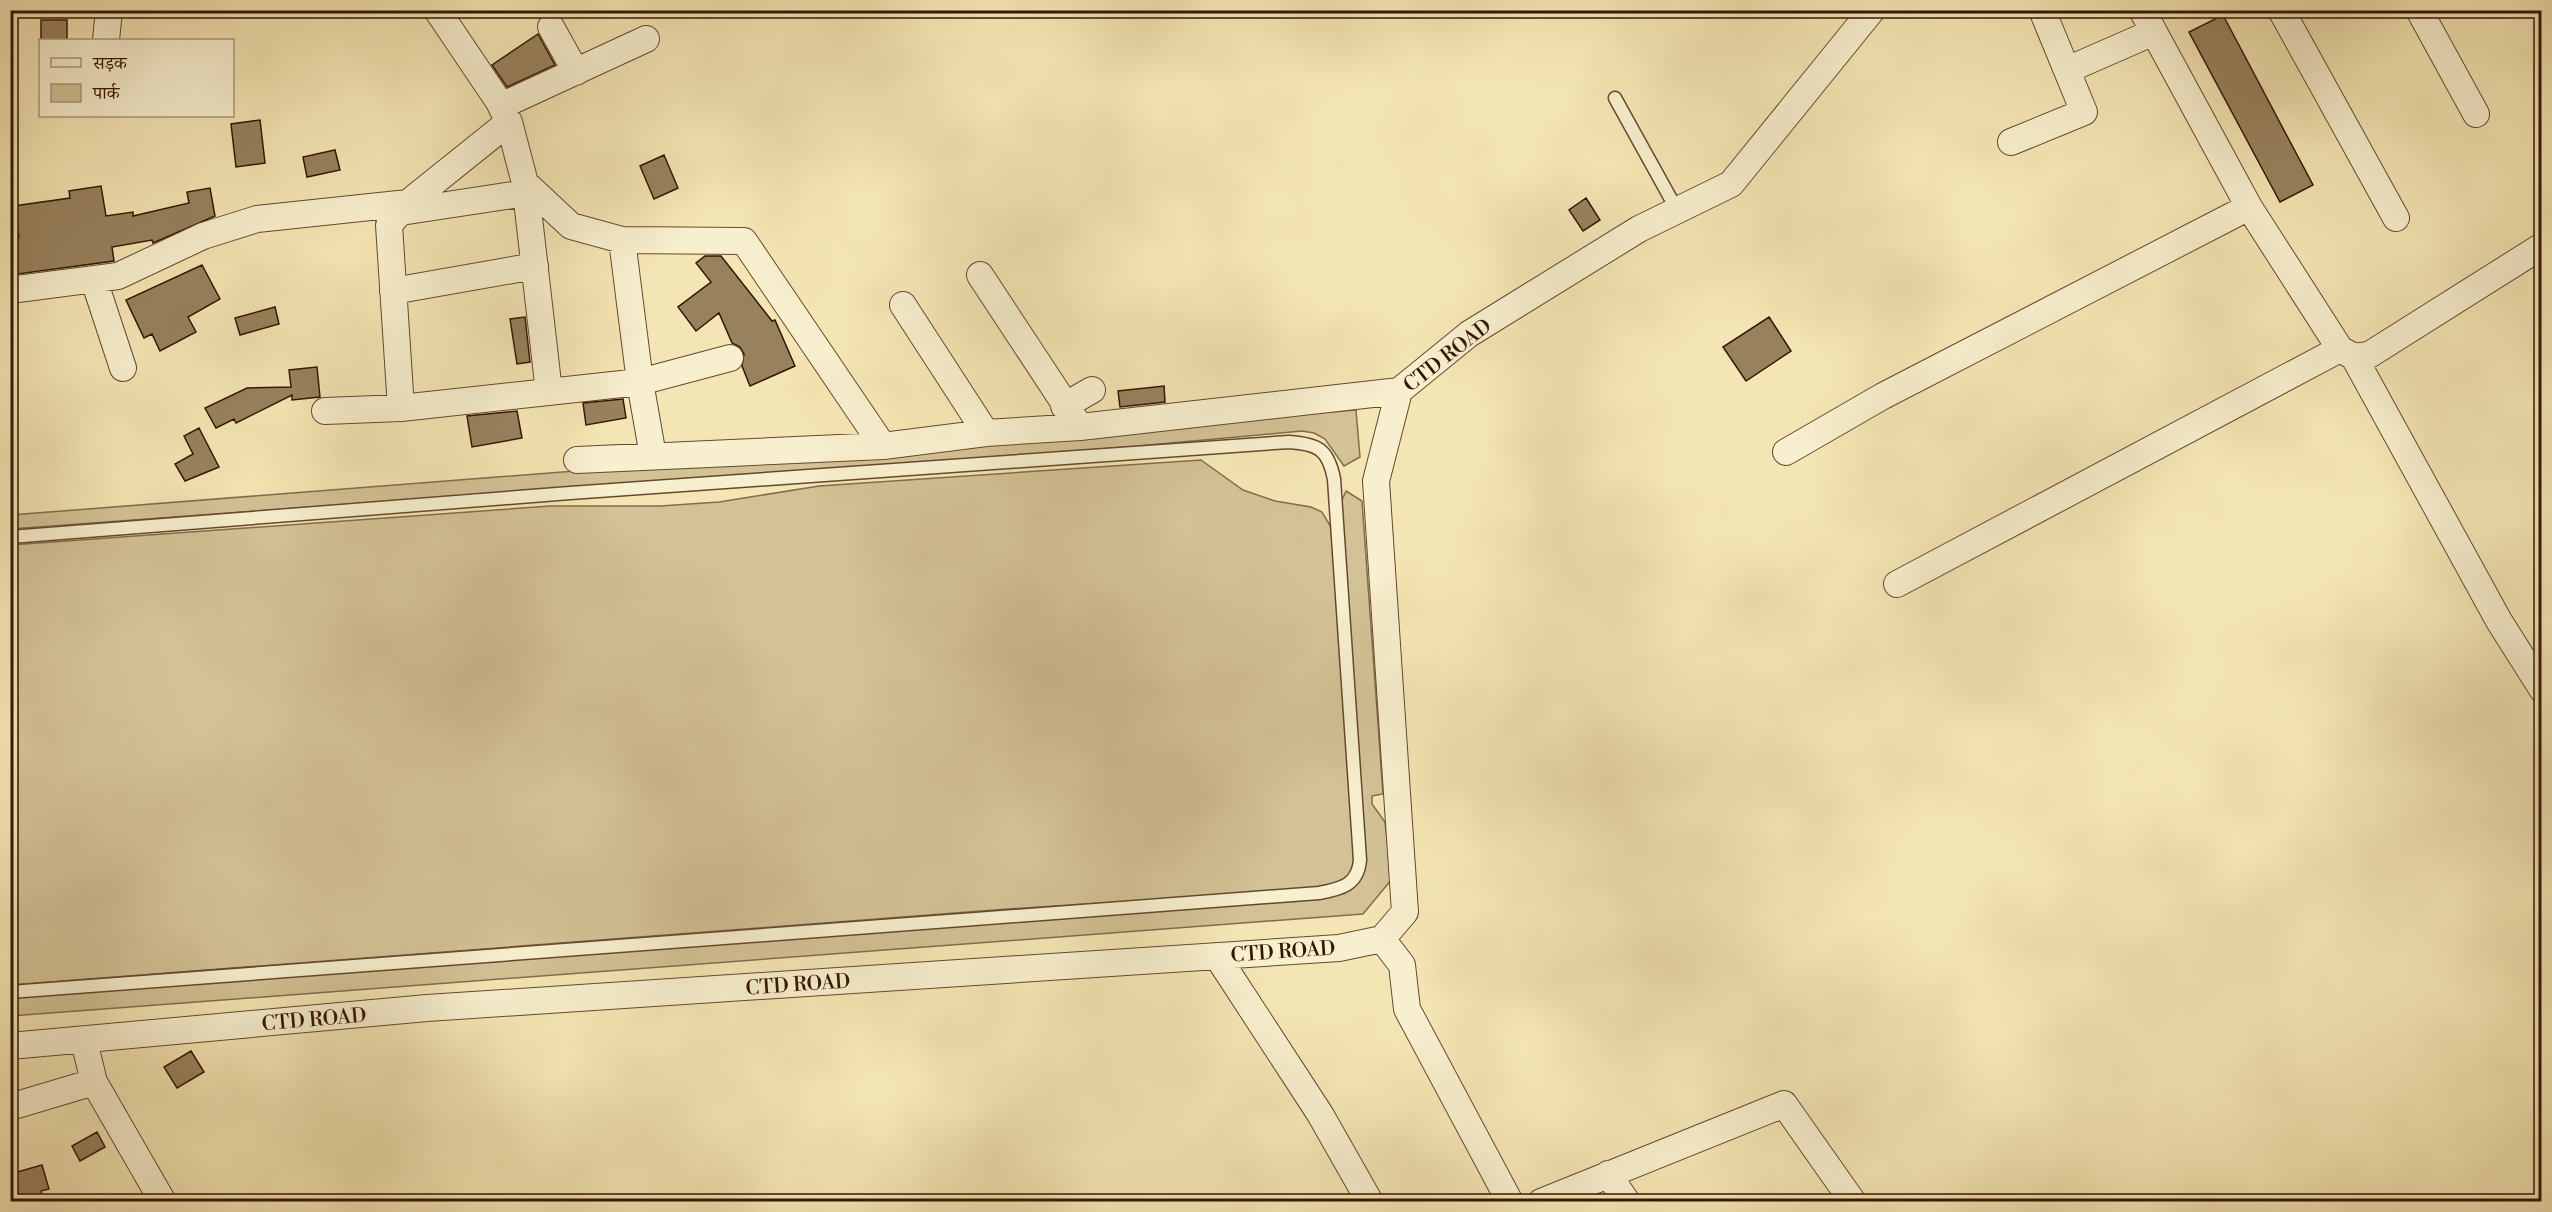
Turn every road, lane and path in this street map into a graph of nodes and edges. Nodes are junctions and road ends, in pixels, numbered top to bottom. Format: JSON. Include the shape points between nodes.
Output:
{"nodes":[{"id":1,"x":109,"y":10,"type":"edge"},
{"id":2,"x":436,"y":10,"type":"edge"},
{"id":3,"x":1872,"y":10,"type":"edge"},
{"id":4,"x":2042,"y":10,"type":"edge"},
{"id":5,"x":2281,"y":10,"type":"edge"},
{"id":6,"x":2419,"y":10,"type":"edge"},
{"id":7,"x":2148,"y":21,"type":"edge"},
{"id":8,"x":551,"y":27,"type":"dead end"},
{"id":9,"x":106,"y":39,"type":"edge"},
{"id":10,"x":646,"y":39,"type":"dead end"},
{"id":11,"x":2067,"y":70,"type":"junction"},
{"id":12,"x":576,"y":72,"type":"junction"},
{"id":13,"x":1615,"y":98,"type":"dead end"},
{"id":14,"x":505,"y":114,"type":"junction"},
{"id":15,"x":2476,"y":114,"type":"dead end"},
{"id":16,"x":2011,"y":142,"type":"dead end"},
{"id":17,"x":526,"y":188,"type":"junction"},
{"id":18,"x":404,"y":207,"type":"junction"},
{"id":19,"x":2249,"y":207,"type":"junction"},
{"id":20,"x":1677,"y":210,"type":"junction"},
{"id":21,"x":2396,"y":219,"type":"dead end"},
{"id":22,"x":622,"y":240,"type":"junction"},
{"id":23,"x":2541,"y":246,"type":"edge"},
{"id":24,"x":535,"y":266,"type":"junction"},
{"id":25,"x":980,"y":275,"type":"dead end"},
{"id":26,"x":94,"y":280,"type":"junction"},
{"id":27,"x":10,"y":290,"type":"edge"},
{"id":28,"x":393,"y":291,"type":"junction"},
{"id":29,"x":903,"y":305,"type":"dead end"},
{"id":30,"x":2347,"y":353,"type":"junction"},
{"id":31,"x":730,"y":358,"type":"dead end"},
{"id":32,"x":123,"y":368,"type":"dead end"},
{"id":33,"x":640,"y":382,"type":"junction"},
{"id":34,"x":1092,"y":390,"type":"dead end"},
{"id":35,"x":1399,"y":390,"type":"junction"},
{"id":36,"x":549,"y":392,"type":"junction"},
{"id":37,"x":1064,"y":406,"type":"junction"},
{"id":38,"x":401,"y":408,"type":"junction"},
{"id":39,"x":325,"y":411,"type":"dead end"},
{"id":40,"x":1080,"y":427,"type":"junction"},
{"id":41,"x":986,"y":434,"type":"junction"},
{"id":42,"x":883,"y":446,"type":"junction"},
{"id":43,"x":1786,"y":452,"type":"dead end"},
{"id":44,"x":653,"y":456,"type":"junction"},
{"id":45,"x":577,"y":460,"type":"dead end"},
{"id":46,"x":10,"y":537,"type":"edge"},
{"id":47,"x":1897,"y":584,"type":"dead end"},
{"id":48,"x":2541,"y":689,"type":"edge"},
{"id":49,"x":1382,"y":939,"type":"junction"},
{"id":50,"x":1217,"y":956,"type":"junction"},
{"id":51,"x":10,"y":993,"type":"edge"},
{"id":52,"x":84,"y":1041,"type":"junction"},
{"id":53,"x":10,"y":1046,"type":"edge"},
{"id":54,"x":94,"y":1082,"type":"junction"},
{"id":55,"x":10,"y":1107,"type":"edge"},
{"id":56,"x":1608,"y":1174,"type":"junction"},
{"id":57,"x":163,"y":1202,"type":"edge"},
{"id":58,"x":1370,"y":1202,"type":"edge"},
{"id":59,"x":1510,"y":1202,"type":"edge"},
{"id":60,"x":1541,"y":1202,"type":"edge"},
{"id":61,"x":1627,"y":1202,"type":"edge"},
{"id":62,"x":1853,"y":1202,"type":"edge"}],
"edges":[{"from":1,"to":9,"type":"street"},
{"from":2,"to":14,"type":"street"},
{"from":3,"to":20,"type":"street","name":"CTD ROAD","via":[[1731,184]]},
{"from":4,"to":11,"type":"street"},
{"from":5,"to":21,"type":"street"},
{"from":6,"to":15,"type":"street"},
{"from":7,"to":11,"type":"street"},
{"from":7,"to":19,"type":"street"},
{"from":8,"to":12,"type":"street"},
{"from":10,"to":12,"type":"street"},
{"from":11,"to":16,"type":"street","via":[[2083,107],[2082,115]]},
{"from":12,"to":14,"type":"street"},
{"from":13,"to":20,"type":"lane"},
{"from":14,"to":17,"type":"street"},
{"from":14,"to":18,"type":"street"},
{"from":17,"to":18,"type":"street"},
{"from":17,"to":22,"type":"street","via":[[571,226]]},
{"from":17,"to":24,"type":"street"},
{"from":18,"to":26,"type":"street","via":[[257,219],[202,236],[117,276]]},
{"from":18,"to":28,"type":"street","via":[[389,225]]},
{"from":19,"to":30,"type":"street"},
{"from":19,"to":43,"type":"street","via":[[1883,396]]},
{"from":20,"to":35,"type":"street","name":"CTD ROAD","via":[[1639,229],[1469,334]]},
{"from":22,"to":33,"type":"street"},
{"from":22,"to":42,"type":"street","via":[[744,241]]},
{"from":23,"to":30,"type":"street","via":[[2369,355]]},
{"from":24,"to":28,"type":"street"},
{"from":24,"to":36,"type":"street"},
{"from":25,"to":37,"type":"street"},
{"from":26,"to":27,"type":"street"},
{"from":26,"to":32,"type":"street"},
{"from":28,"to":38,"type":"street"},
{"from":29,"to":41,"type":"street"},
{"from":30,"to":47,"type":"street"},
{"from":30,"to":48,"type":"street"},
{"from":31,"to":33,"type":"street"},
{"from":33,"to":36,"type":"street"},
{"from":33,"to":44,"type":"street"},
{"from":34,"to":37,"type":"street"},
{"from":35,"to":40,"type":"street"},
{"from":35,"to":49,"type":"street","name":"CTD ROAD","via":[[1376,481],[1405,912]]},
{"from":36,"to":38,"type":"street"},
{"from":37,"to":40,"type":"street"},
{"from":38,"to":39,"type":"street"},
{"from":40,"to":41,"type":"street"},
{"from":41,"to":42,"type":"street"},
{"from":42,"to":44,"type":"street"},
{"from":44,"to":45,"type":"street"},
{"from":46,"to":51,"type":"lane","via":[[1289,442],[1317,446],[1339,479],[1360,860],[1354,880],[1345,887],[1318,893]]},
{"from":49,"to":50,"type":"street","name":"CTD ROAD","via":[[1339,948]]},
{"from":49,"to":59,"type":"street","via":[[1402,965],[1407,1009]]},
{"from":50,"to":52,"type":"street","name":"CTD ROAD","via":[[427,1008]]},
{"from":50,"to":58,"type":"street","via":[[1320,1114]]},
{"from":52,"to":53,"type":"street","name":"CTD ROAD"},
{"from":52,"to":54,"type":"street"},
{"from":54,"to":55,"type":"street"},
{"from":54,"to":57,"type":"street"},
{"from":56,"to":60,"type":"street"},
{"from":56,"to":61,"type":"street"},
{"from":56,"to":62,"type":"street","via":[[1784,1104]]}]}
